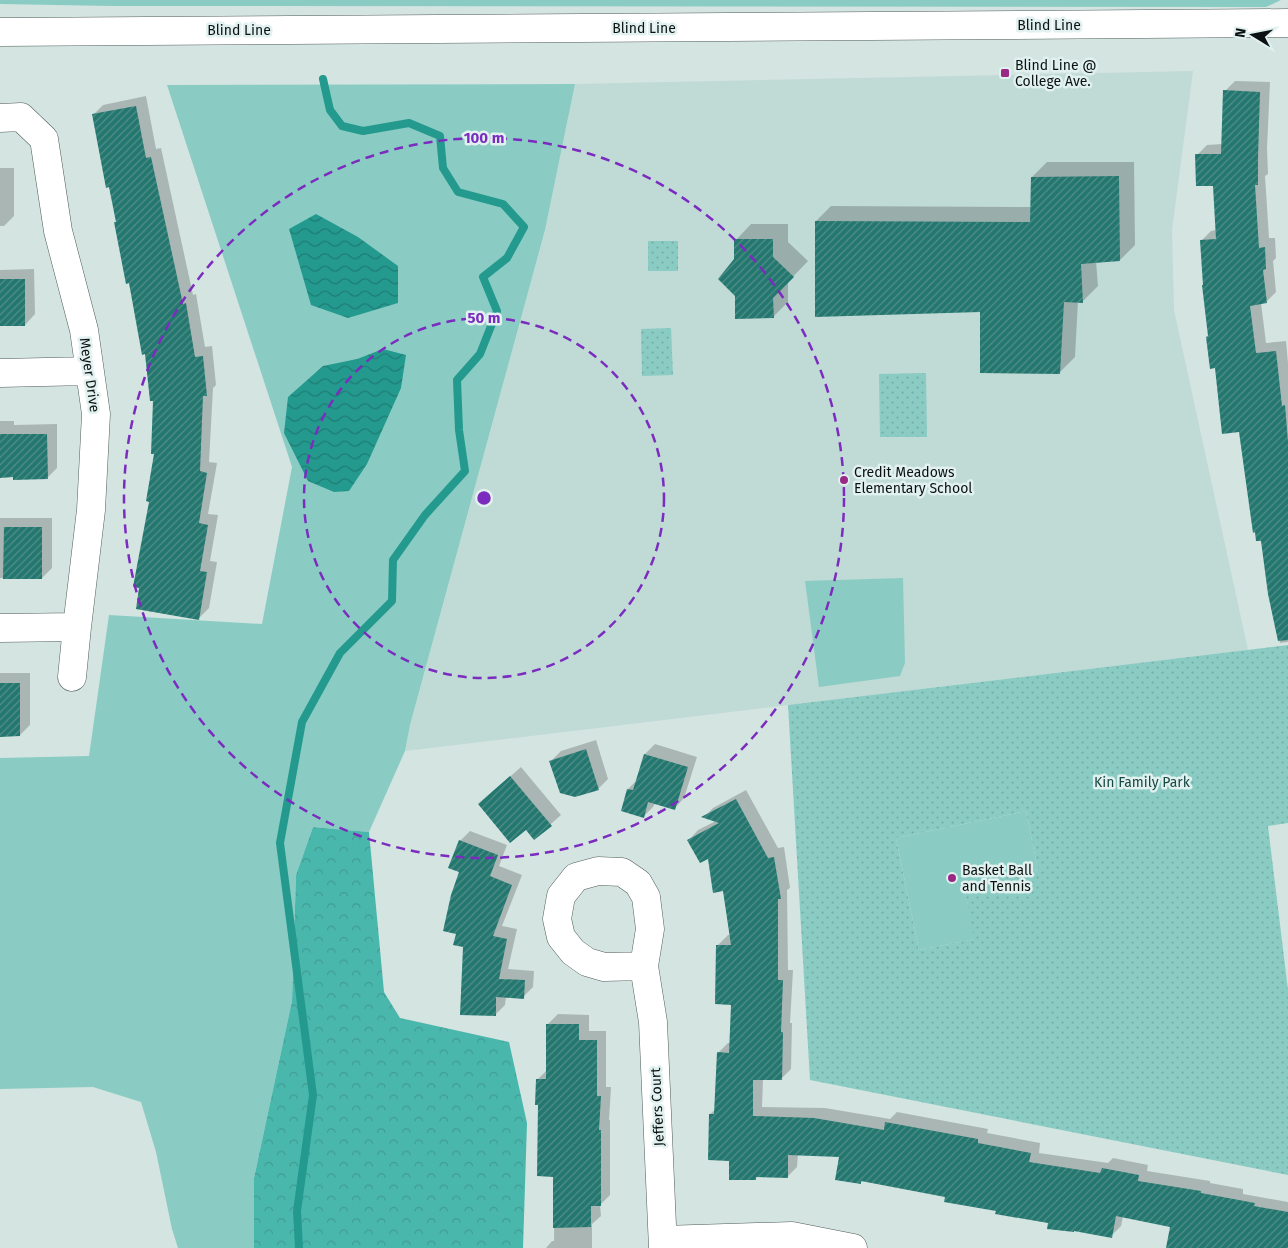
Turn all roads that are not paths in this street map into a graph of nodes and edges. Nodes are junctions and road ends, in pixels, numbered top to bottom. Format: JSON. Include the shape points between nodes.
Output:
{"nodes":[{"id":1,"x":1288,"y":23,"type":"edge"},
{"id":2,"x":0,"y":32,"type":"edge"},
{"id":3,"x":10,"y":117,"type":"edge"},
{"id":4,"x":89,"y":371,"type":"junction"},
{"id":5,"x":0,"y":373,"type":"edge"},
{"id":6,"x":77,"y":627,"type":"junction"},
{"id":7,"x":0,"y":628,"type":"edge"},
{"id":8,"x":72,"y":677,"type":"dead end"},
{"id":9,"x":644,"y":966,"type":"dead end"},
{"id":10,"x":663,"y":1244,"type":"edge"},
{"id":11,"x":853,"y":1248,"type":"edge"}],
"edges":[{"from":1,"to":2,"type":"street","name":"Blind Line"},
{"from":3,"to":4,"type":"street","name":"Meyer Drive","via":[[44,139],[58,231],[84,330]]},
{"from":4,"to":5,"type":"street"},
{"from":4,"to":6,"type":"street","name":"Meyer Drive","via":[[96,414],[91,510]]},
{"from":6,"to":7,"type":"street"},
{"from":6,"to":8,"type":"street","name":"Meyer Drive"},
{"from":9,"to":10,"type":"street","name":"Jeffers Court","via":[[653,1022]]},
{"from":10,"to":11,"type":"street","via":[[792,1236]]}]}
